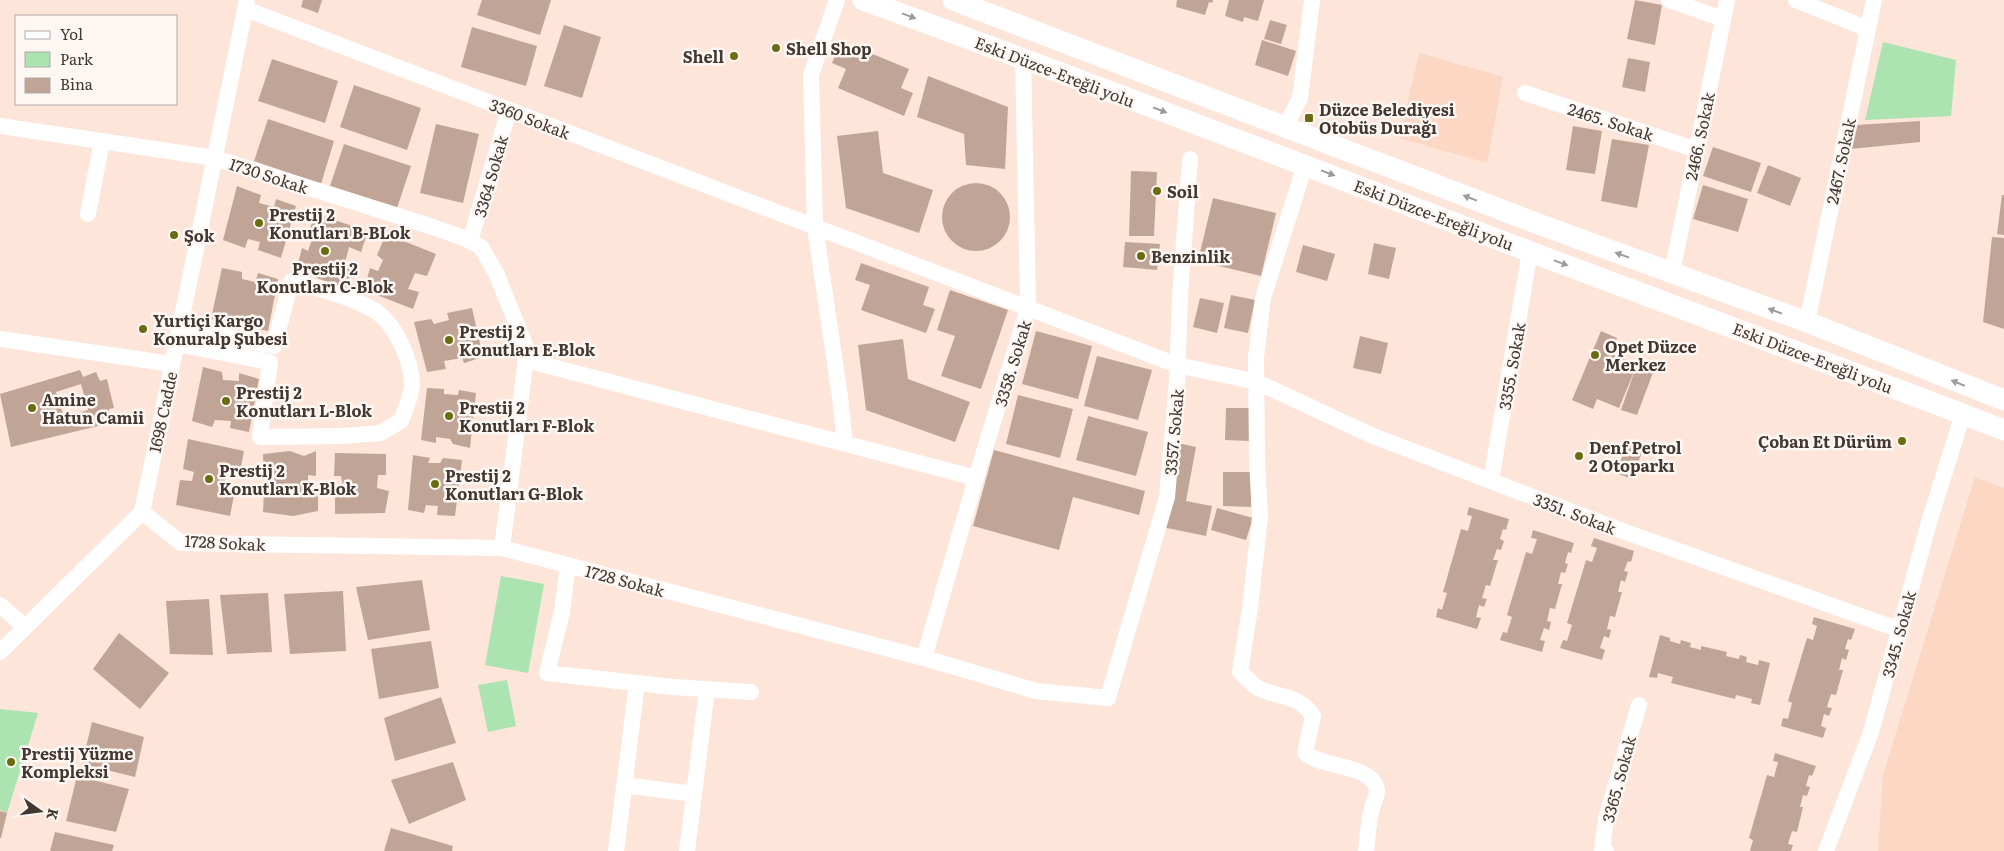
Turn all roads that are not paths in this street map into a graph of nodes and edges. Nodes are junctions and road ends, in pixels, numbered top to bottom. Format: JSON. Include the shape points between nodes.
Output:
{"nodes":[{"id":1,"x":837,"y":0,"type":"edge"},
{"id":2,"x":863,"y":0,"type":"edge"},
{"id":3,"x":953,"y":0,"type":"edge"},
{"id":4,"x":1312,"y":0,"type":"edge"},
{"id":5,"x":1669,"y":0,"type":"edge"},
{"id":6,"x":1727,"y":0,"type":"edge"},
{"id":7,"x":1796,"y":0,"type":"edge"},
{"id":8,"x":1874,"y":0,"type":"edge"},
{"id":9,"x":246,"y":4,"type":"edge"},
{"id":10,"x":1723,"y":19,"type":"junction"},
{"id":11,"x":1868,"y":29,"type":"junction"},
{"id":12,"x":1023,"y":57,"type":"junction"},
{"id":13,"x":1525,"y":93,"type":"dead end"},
{"id":14,"x":509,"y":110,"type":"junction"},
{"id":15,"x":0,"y":126,"type":"edge"},
{"id":16,"x":1285,"y":127,"type":"junction"},
{"id":17,"x":102,"y":142,"type":"junction"},
{"id":18,"x":1697,"y":150,"type":"junction"},
{"id":19,"x":215,"y":158,"type":"junction"},
{"id":20,"x":1190,"y":159,"type":"dead end"},
{"id":21,"x":1305,"y":165,"type":"junction"},
{"id":22,"x":88,"y":214,"type":"dead end"},
{"id":23,"x":815,"y":227,"type":"junction"},
{"id":24,"x":470,"y":241,"type":"junction"},
{"id":25,"x":1530,"y":251,"type":"junction"},
{"id":26,"x":1672,"y":273,"type":"junction"},
{"id":27,"x":1028,"y":308,"type":"junction"},
{"id":28,"x":1807,"y":322,"type":"junction"},
{"id":29,"x":178,"y":336,"type":"junction"},
{"id":30,"x":0,"y":339,"type":"edge"},
{"id":31,"x":526,"y":360,"type":"junction"},
{"id":32,"x":172,"y":364,"type":"junction"},
{"id":33,"x":1178,"y":365,"type":"junction"},
{"id":34,"x":1256,"y":382,"type":"junction"},
{"id":35,"x":2004,"y":400,"type":"edge"},
{"id":36,"x":1963,"y":414,"type":"junction"},
{"id":37,"x":2004,"y":430,"type":"edge"},
{"id":38,"x":844,"y":444,"type":"junction"},
{"id":39,"x":976,"y":478,"type":"junction"},
{"id":40,"x":1491,"y":481,"type":"junction"},
{"id":41,"x":142,"y":512,"type":"junction"},
{"id":42,"x":502,"y":548,"type":"junction"},
{"id":43,"x":568,"y":565,"type":"junction"},
{"id":44,"x":0,"y":606,"type":"edge"},
{"id":45,"x":25,"y":627,"type":"junction"},
{"id":46,"x":1900,"y":630,"type":"junction"},
{"id":47,"x":0,"y":652,"type":"edge"},
{"id":48,"x":924,"y":658,"type":"junction"},
{"id":49,"x":637,"y":683,"type":"junction"},
{"id":50,"x":708,"y":689,"type":"junction"},
{"id":51,"x":751,"y":692,"type":"dead end"},
{"id":52,"x":1108,"y":698,"type":"joint"},
{"id":53,"x":1639,"y":706,"type":"dead end"},
{"id":54,"x":624,"y":785,"type":"junction"},
{"id":55,"x":694,"y":794,"type":"junction"},
{"id":56,"x":616,"y":851,"type":"edge"},
{"id":57,"x":687,"y":851,"type":"edge"},
{"id":58,"x":1366,"y":851,"type":"edge"},
{"id":59,"x":1606,"y":851,"type":"edge"},
{"id":60,"x":1826,"y":851,"type":"edge"}],
"edges":[{"from":1,"to":23,"type":"street","via":[[811,75]]},
{"from":2,"to":12,"type":"main road","name":"Eski Düzce-Ereğli yolu","one_way":true},
{"from":3,"to":16,"type":"main road","name":"Eski Düzce-Ereğli yolu"},
{"from":4,"to":16,"type":"street","via":[[1300,98]]},
{"from":5,"to":10,"type":"street"},
{"from":6,"to":10,"type":"street","name":"2466. Sokak"},
{"from":7,"to":11,"type":"street"},
{"from":8,"to":11,"type":"street","name":"2467. Sokak"},
{"from":9,"to":14,"type":"street","name":"3360 Sokak"},
{"from":9,"to":19,"type":"street","name":"1698 Cadde"},
{"from":10,"to":18,"type":"street","name":"2466. Sokak"},
{"from":11,"to":28,"type":"street","name":"2467. Sokak"},
{"from":12,"to":21,"type":"main road","name":"Eski Düzce-Ereğli yolu","one_way":true},
{"from":12,"to":27,"type":"street","name":"3358. Sokak"},
{"from":13,"to":18,"type":"street","name":"2465. Sokak"},
{"from":14,"to":23,"type":"street","name":"3360 Sokak"},
{"from":14,"to":24,"type":"street","name":"3364 Sokak"},
{"from":15,"to":17,"type":"street","name":"1730 Sokak"},
{"from":26,"to":16,"type":"main road","name":"Eski Düzce-Ereğli yolu","one_way":true},
{"from":17,"to":19,"type":"street","name":"1730 Sokak"},
{"from":17,"to":22,"type":"street"},
{"from":18,"to":26,"type":"street","name":"2466. Sokak"},
{"from":19,"to":24,"type":"street","name":"1730 Sokak"},
{"from":19,"to":29,"type":"street","name":"1698 Cadde"},
{"from":20,"to":33,"type":"street","name":"3357. Sokak"},
{"from":21,"to":25,"type":"main road","name":"Eski Düzce-Ereğli yolu","one_way":true},
{"from":21,"to":34,"type":"street","via":[[1264,298]]},
{"from":23,"to":27,"type":"street","name":"3360 Sokak"},
{"from":23,"to":38,"type":"street"},
{"from":24,"to":31,"type":"street","name":"1730 Sokak","via":[[481,247],[497,275],[528,350]]},
{"from":25,"to":36,"type":"main road","name":"Eski Düzce-Ereğli yolu","one_way":true},
{"from":25,"to":40,"type":"street","name":"3355. Sokak"},
{"from":28,"to":26,"type":"main road","name":"Eski Düzce-Ereğli yolu","one_way":true},
{"from":27,"to":33,"type":"street","name":"3351. Sokak"},
{"from":27,"to":39,"type":"street","name":"3358. Sokak"},
{"from":35,"to":28,"type":"main road","name":"Eski Düzce-Ereğli yolu","one_way":true},
{"from":29,"to":29,"type":"street","via":[[270,362],[260,437],[380,433],[401,421],[412,385],[398,335],[377,312],[343,296],[297,282],[291,282],[274,346]]},
{"from":29,"to":32,"type":"street","name":"1698 Cadde"},
{"from":30,"to":32,"type":"street"},
{"from":31,"to":38,"type":"street"},
{"from":31,"to":42,"type":"street","name":"1730 Sokak"},
{"from":32,"to":41,"type":"street","name":"1698 Cadde"},
{"from":33,"to":34,"type":"street","name":"3351. Sokak"},
{"from":33,"to":52,"type":"street","name":"3357. Sokak","via":[[1167,497]]},
{"from":34,"to":40,"type":"street","name":"3351. Sokak","via":[[1373,436]]},
{"from":34,"to":58,"type":"street","via":[[1260,517],[1240,672],[1258,688],[1297,700],[1308,708],[1313,716],[1305,753],[1312,760],[1367,774],[1375,783],[1377,792],[1371,809]]},
{"from":36,"to":37,"type":"main road","name":"Eski Düzce-Ereğli yolu"},
{"from":36,"to":46,"type":"street","name":"3345. Sokak","via":[[1930,518]]},
{"from":38,"to":39,"type":"street"},
{"from":39,"to":48,"type":"street","name":"3358. Sokak"},
{"from":40,"to":46,"type":"street","name":"3351. Sokak"},
{"from":41,"to":42,"type":"street","name":"1728 Sokak","via":[[181,543]]},
{"from":41,"to":45,"type":"street"},
{"from":42,"to":43,"type":"street","name":"1728 Sokak"},
{"from":43,"to":48,"type":"street","name":"1728 Sokak"},
{"from":43,"to":49,"type":"street","via":[[562,612],[548,673]]},
{"from":44,"to":45,"type":"street"},
{"from":45,"to":47,"type":"street"},
{"from":46,"to":60,"type":"street","name":"3345. Sokak","via":[[1872,732]]},
{"from":48,"to":52,"type":"street","name":"1728 Sokak","via":[[1036,691]]},
{"from":49,"to":50,"type":"street"},
{"from":49,"to":54,"type":"street"},
{"from":50,"to":51,"type":"street"},
{"from":50,"to":55,"type":"street"},
{"from":53,"to":59,"type":"street","name":"3365. Sokak","via":[[1606,819],[1602,849]]},
{"from":54,"to":55,"type":"street"},
{"from":54,"to":56,"type":"street"},
{"from":55,"to":57,"type":"street"}]}
